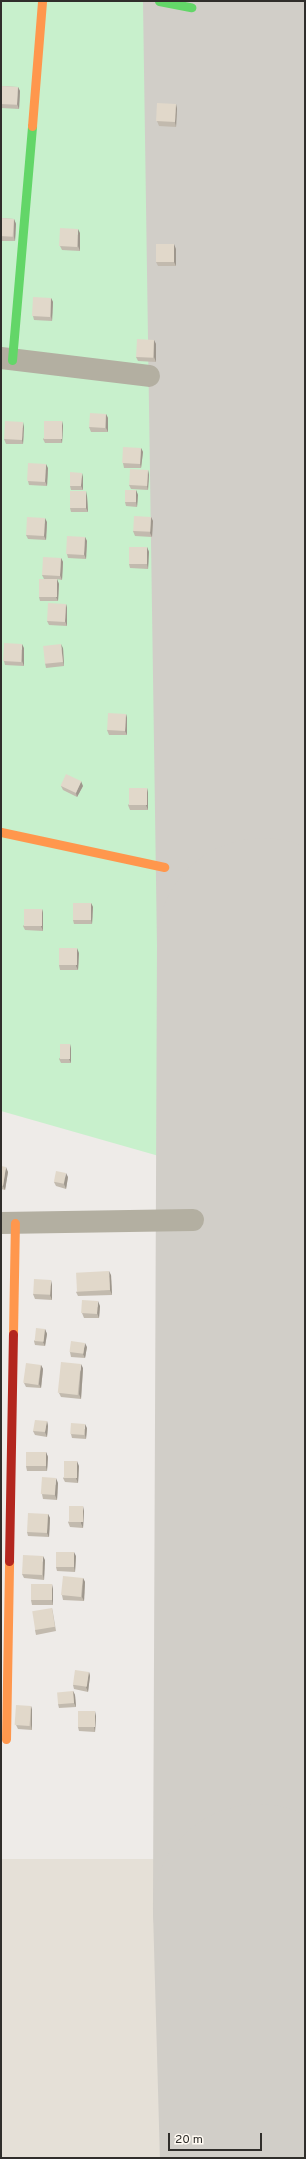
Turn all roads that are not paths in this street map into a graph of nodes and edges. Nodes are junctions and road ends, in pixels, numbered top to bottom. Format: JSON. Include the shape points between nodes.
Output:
{"nodes":[{"id":1,"x":42,"y":1,"type":"edge"},
{"id":2,"x":159,"y":1,"type":"edge"},
{"id":3,"x":191,"y":7,"type":"dead end"},
{"id":4,"x":6,"y":359,"type":"edge"},
{"id":5,"x":149,"y":376,"type":"dead end"},
{"id":6,"x":1,"y":832,"type":"edge"},
{"id":7,"x":164,"y":868,"type":"dead end"},
{"id":8,"x":194,"y":1220,"type":"dead end"},
{"id":9,"x":8,"y":1223,"type":"edge"},
{"id":10,"x":6,"y":1739,"type":"dead end"}],
"edges":[{"from":1,"to":4,"type":"street"},
{"from":2,"to":3,"type":"street"},
{"from":4,"to":5,"type":"street"},
{"from":6,"to":7,"type":"street"},
{"from":8,"to":9,"type":"street"},
{"from":9,"to":10,"type":"street"}]}
